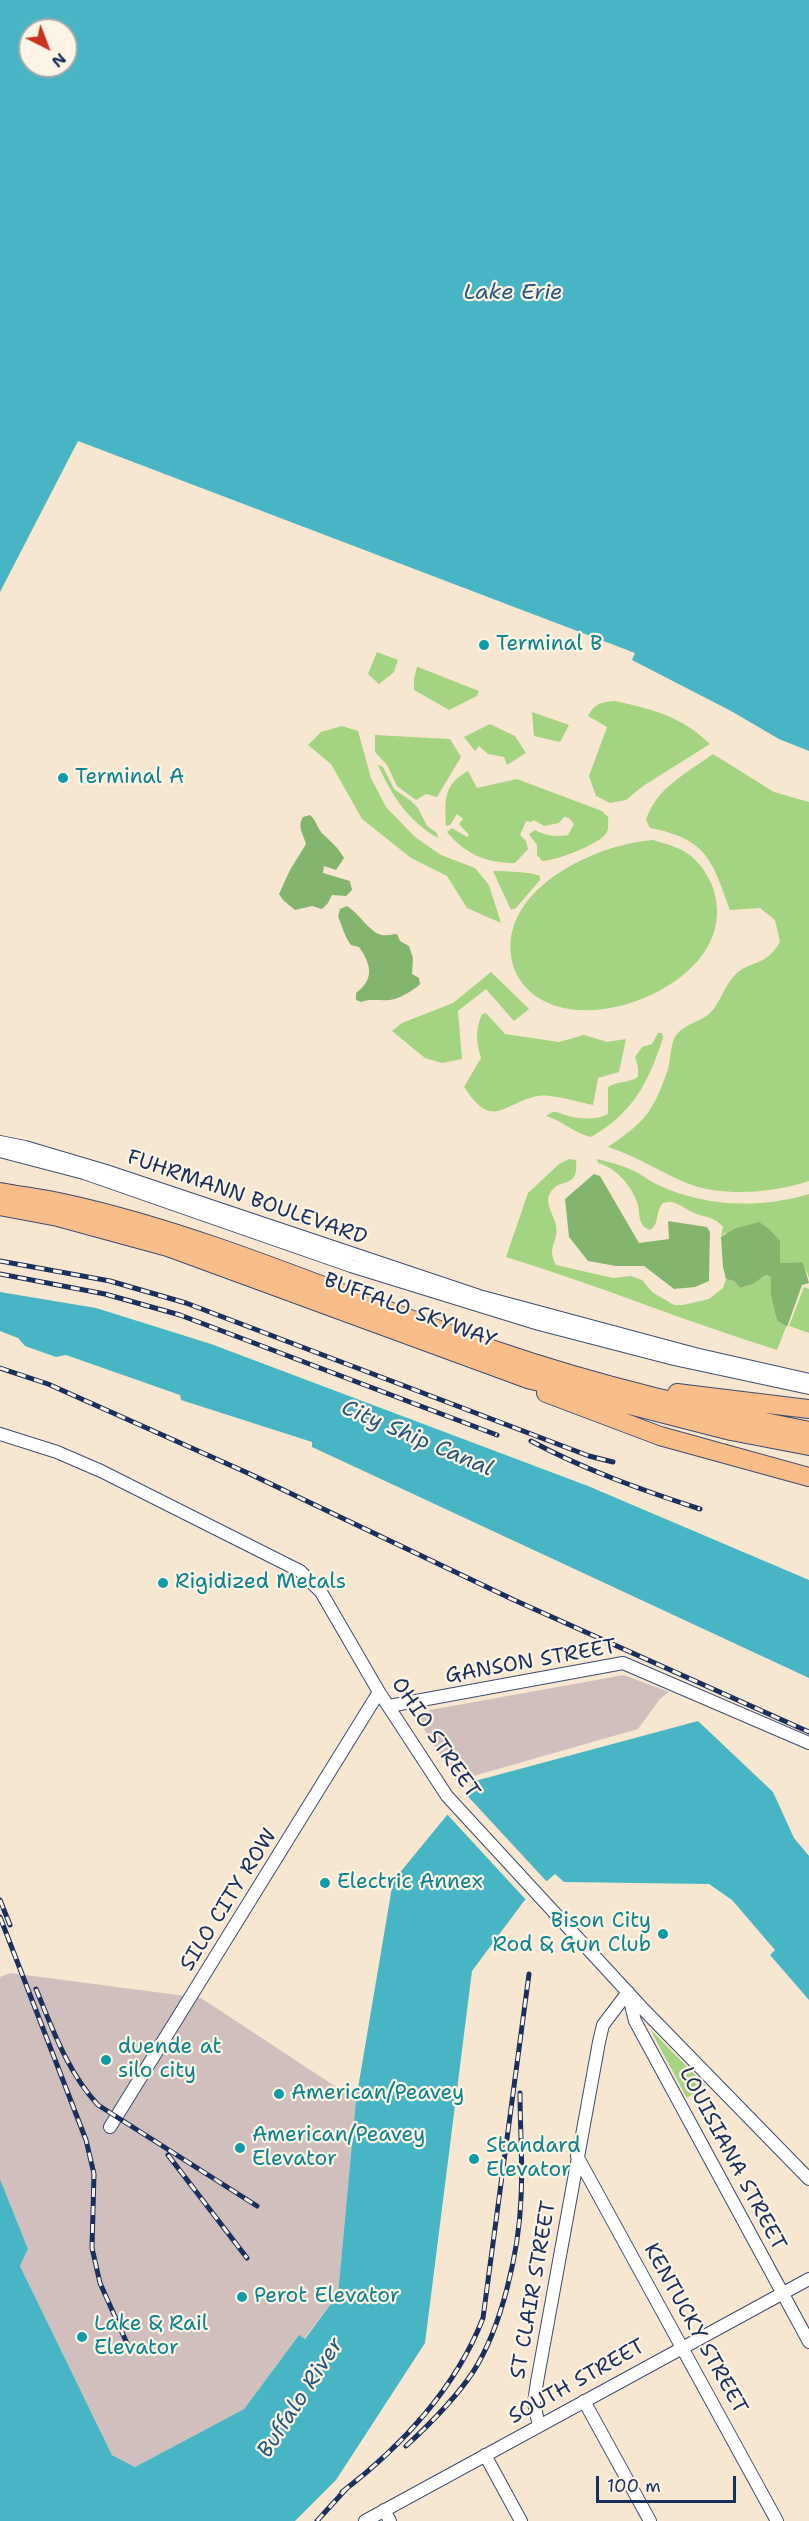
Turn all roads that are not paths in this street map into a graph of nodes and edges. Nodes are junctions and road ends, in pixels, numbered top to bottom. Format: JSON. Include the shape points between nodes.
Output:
{"nodes":[{"id":1,"x":0,"y":1142,"type":"edge"},
{"id":2,"x":0,"y":1152,"type":"edge"},
{"id":3,"x":0,"y":1192,"type":"edge"},
{"id":4,"x":0,"y":1206,"type":"edge"},
{"id":5,"x":478,"y":1301,"type":"junction"},
{"id":6,"x":432,"y":1335,"type":"junction"},
{"id":7,"x":528,"y":1378,"type":"junction"},
{"id":8,"x":809,"y":1380,"type":"edge"},
{"id":9,"x":589,"y":1381,"type":"junction"},
{"id":10,"x":809,"y":1388,"type":"edge"},
{"id":11,"x":809,"y":1409,"type":"edge"},
{"id":12,"x":809,"y":1431,"type":"edge"},
{"id":13,"x":0,"y":1434,"type":"edge"},
{"id":14,"x":809,"y":1446,"type":"edge"},
{"id":15,"x":809,"y":1477,"type":"edge"},
{"id":16,"x":379,"y":1692,"type":"junction"},
{"id":17,"x":389,"y":1707,"type":"junction"},
{"id":18,"x":809,"y":1743,"type":"edge"},
{"id":19,"x":628,"y":1992,"type":"junction"},
{"id":20,"x":110,"y":2127,"type":"dead end"},
{"id":21,"x":577,"y":2156,"type":"junction"},
{"id":22,"x":809,"y":2179,"type":"edge"},
{"id":23,"x":809,"y":2279,"type":"edge"},
{"id":24,"x":783,"y":2294,"type":"junction"},
{"id":25,"x":809,"y":2342,"type":"edge"},
{"id":26,"x":683,"y":2347,"type":"junction"},
{"id":27,"x":584,"y":2401,"type":"junction"},
{"id":28,"x":539,"y":2426,"type":"junction"},
{"id":29,"x":485,"y":2455,"type":"junction"},
{"id":30,"x":387,"y":2516,"type":"edge"},
{"id":31,"x":365,"y":2521,"type":"edge"},
{"id":32,"x":521,"y":2521,"type":"edge"},
{"id":33,"x":650,"y":2521,"type":"edge"},
{"id":34,"x":777,"y":2521,"type":"edge"}],
"edges":[{"from":1,"to":5,"type":"street","name":"FUHRMANN BOULEVARD","via":[[106,1171]]},
{"from":2,"to":5,"type":"street","name":"FUHRMANN BOULEVARD","via":[[84,1173],[351,1266]]},
{"from":3,"to":6,"type":"highway","name":"BUFFALO SKYWAY","via":[[63,1203],[178,1235]]},
{"from":4,"to":6,"type":"highway","name":"BUFFALO SKYWAY","via":[[58,1217],[168,1247]]},
{"from":5,"to":8,"type":"street","name":"FUHRMANN BOULEVARD"},
{"from":5,"to":10,"type":"street","name":"FUHRMANN BOULEVARD","via":[[674,1359]]},
{"from":6,"to":7,"type":"highway","name":"BUFFALO SKYWAY"},
{"from":6,"to":9,"type":"highway","name":"BUFFALO SKYWAY"},
{"from":7,"to":14,"type":"highway","name":"BUFFALO SKYWAY","via":[[731,1431]]},
{"from":7,"to":15,"type":"highway","via":[[543,1392],[660,1436]]},
{"from":9,"to":11,"type":"highway"},
{"from":9,"to":12,"type":"highway","name":"BUFFALO SKYWAY","via":[[716,1413]]},
{"from":13,"to":16,"type":"street","name":"OHIO STREET","via":[[101,1471],[300,1571],[321,1592]]},
{"from":16,"to":17,"type":"street","name":"OHIO STREET"},
{"from":16,"to":20,"type":"street","name":"SILO CITY ROW"},
{"from":17,"to":18,"type":"street","name":"GANSON STREET","via":[[623,1663]]},
{"from":17,"to":19,"type":"street","name":"OHIO STREET","via":[[447,1796]]},
{"from":19,"to":21,"type":"street","name":"ST CLAIR STREET","via":[[603,2025]]},
{"from":19,"to":22,"type":"street","name":"OHIO STREET"},
{"from":19,"to":24,"type":"street","name":"LOUISIANA STREET","via":[[635,2021]]},
{"from":21,"to":26,"type":"street","name":"KENTUCKY STREET"},
{"from":21,"to":28,"type":"street","name":"ST CLAIR STREET","via":[[534,2403]]},
{"from":23,"to":24,"type":"street","name":"SOUTH STREET"},
{"from":24,"to":25,"type":"street","name":"LOUISIANA STREET"},
{"from":24,"to":26,"type":"street","name":"SOUTH STREET"},
{"from":26,"to":27,"type":"street","name":"SOUTH STREET"},
{"from":26,"to":34,"type":"street","name":"KENTUCKY STREET"},
{"from":27,"to":28,"type":"street","name":"SOUTH STREET"},
{"from":27,"to":33,"type":"street"},
{"from":28,"to":29,"type":"street","name":"SOUTH STREET"},
{"from":29,"to":30,"type":"street","name":"SOUTH STREET"},
{"from":29,"to":32,"type":"street"},
{"from":30,"to":31,"type":"street","name":"SOUTH STREET"}]}
